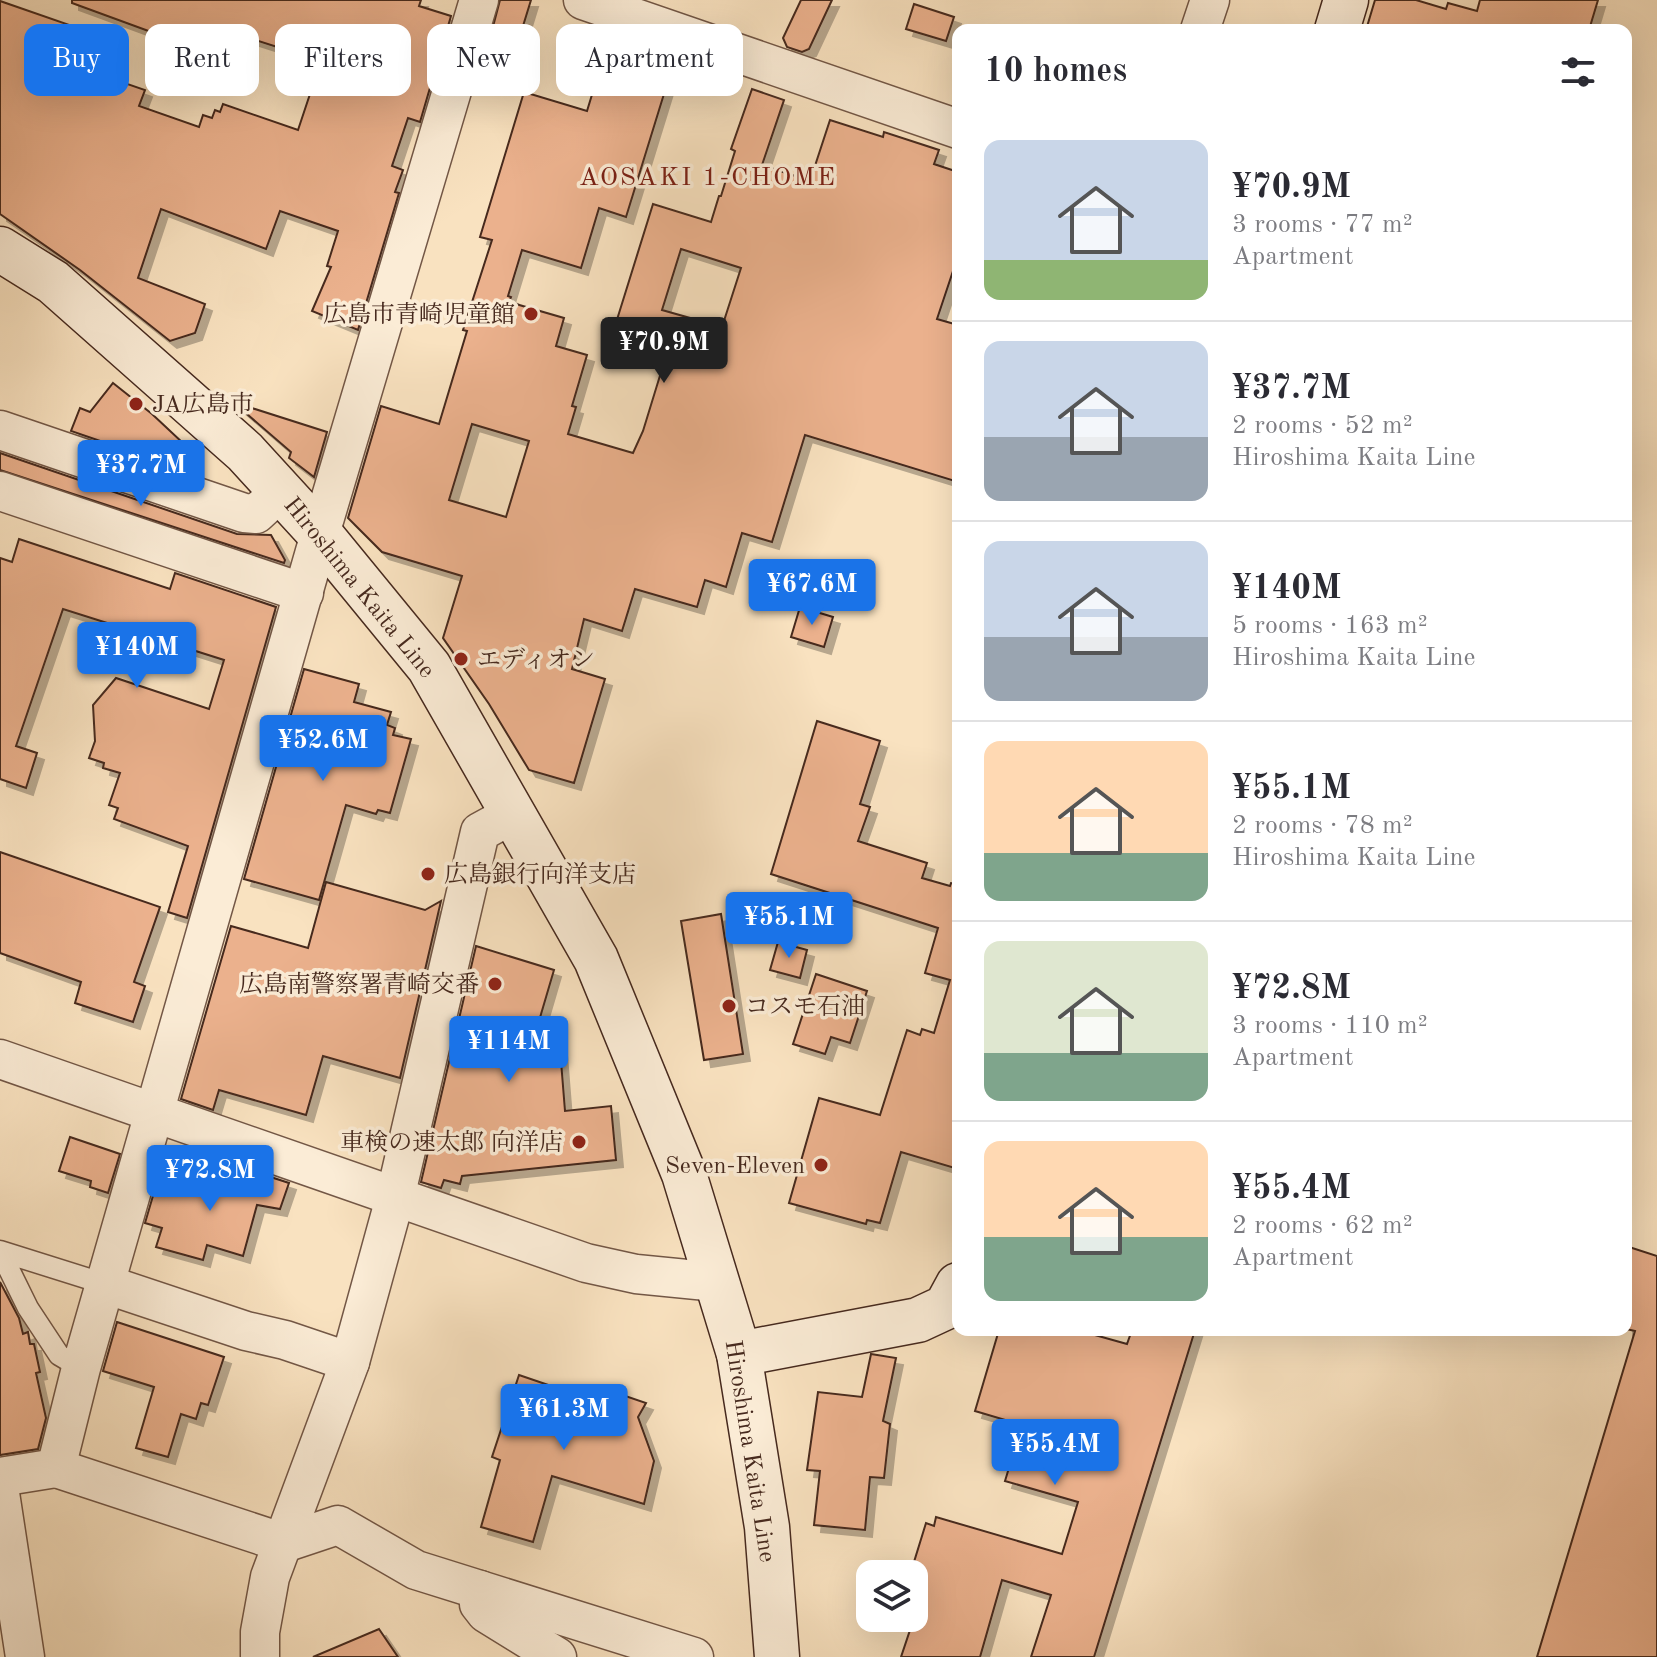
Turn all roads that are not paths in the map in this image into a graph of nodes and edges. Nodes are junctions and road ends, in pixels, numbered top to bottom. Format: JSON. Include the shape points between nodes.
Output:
{"nodes":[{"id":1,"x":479,"y":0,"type":"edge"},
{"id":2,"x":583,"y":0,"type":"edge"},
{"id":3,"x":1210,"y":0,"type":"edge"},
{"id":4,"x":1346,"y":0,"type":"edge"},
{"id":5,"x":1202,"y":24,"type":"edge"},
{"id":6,"x":1339,"y":24,"type":"edge"},
{"id":7,"x":952,"y":127,"type":"edge"},
{"id":8,"x":0,"y":249,"type":"edge"},
{"id":9,"x":0,"y":430,"type":"edge"},
{"id":10,"x":0,"y":491,"type":"edge"},
{"id":11,"x":281,"y":491,"type":"junction"},
{"id":12,"x":320,"y":534,"type":"junction"},
{"id":13,"x":304,"y":593,"type":"junction"},
{"id":14,"x":513,"y":814,"type":"junction"},
{"id":15,"x":0,"y":1059,"type":"edge"},
{"id":16,"x":155,"y":1112,"type":"junction"},
{"id":17,"x":395,"y":1198,"type":"junction"},
{"id":18,"x":717,"y":1282,"type":"junction"},
{"id":19,"x":105,"y":1284,"type":"junction"},
{"id":20,"x":952,"y":1296,"type":"edge"},
{"id":21,"x":739,"y":1354,"type":"junction"},
{"id":22,"x":350,"y":1362,"type":"junction"},
{"id":23,"x":81,"y":1368,"type":"junction"},
{"id":24,"x":56,"y":1468,"type":"junction"},
{"id":25,"x":0,"y":1477,"type":"edge"},
{"id":26,"x":0,"y":1493,"type":"edge"},
{"id":27,"x":284,"y":1543,"type":"junction"},
{"id":28,"x":480,"y":1590,"type":"junction"},
{"id":29,"x":25,"y":1657,"type":"edge"},
{"id":30,"x":260,"y":1657,"type":"edge"},
{"id":31,"x":557,"y":1657,"type":"edge"},
{"id":32,"x":694,"y":1657,"type":"edge"},
{"id":33,"x":777,"y":1657,"type":"edge"}],
"edges":[{"from":1,"to":12,"type":"street"},
{"from":2,"to":7,"type":"street"},
{"from":3,"to":5,"type":"street"},
{"from":4,"to":6,"type":"main road"},
{"from":8,"to":11,"type":"main road","name":"Hiroshima Kaita Line","via":[[64,292],[245,452]]},
{"from":9,"to":11,"type":"street","via":[[244,513],[256,514]]},
{"from":10,"to":13,"type":"street"},
{"from":11,"to":12,"type":"main road","name":"Hiroshima Kaita Line"},
{"from":12,"to":13,"type":"street"},
{"from":12,"to":14,"type":"main road","name":"Hiroshima Kaita Line","via":[[429,667]]},
{"from":13,"to":16,"type":"street"},
{"from":14,"to":17,"type":"street","via":[[480,832]]},
{"from":14,"to":18,"type":"main road","name":"Hiroshima Kaita Line","via":[[596,959],[684,1174]]},
{"from":15,"to":16,"type":"street"},
{"from":16,"to":17,"type":"street"},
{"from":16,"to":19,"type":"street"},
{"from":17,"to":18,"type":"street","via":[[586,1263]]},
{"from":17,"to":22,"type":"street"},
{"from":18,"to":21,"type":"main road","name":"Hiroshima Kaita Line"},
{"from":19,"to":22,"type":"street"},
{"from":19,"to":23,"type":"street"},
{"from":19,"to":23,"type":"lane","via":[[0,1251],[59,1355]]},
{"from":20,"to":21,"type":"main road","via":[[946,1307],[918,1320]]},
{"from":21,"to":33,"type":"main road","name":"Hiroshima Kaita Line","via":[[767,1527]]},
{"from":22,"to":27,"type":"street"},
{"from":23,"to":24,"type":"street"},
{"from":24,"to":25,"type":"street"},
{"from":24,"to":27,"type":"street"},
{"from":26,"to":29,"type":"street"},
{"from":27,"to":28,"type":"street","via":[[338,1525],[416,1570]]},
{"from":27,"to":30,"type":"street","via":[[270,1577]]},
{"from":28,"to":31,"type":"street","via":[[479,1604],[486,1613]]},
{"from":28,"to":32,"type":"street"}]}
